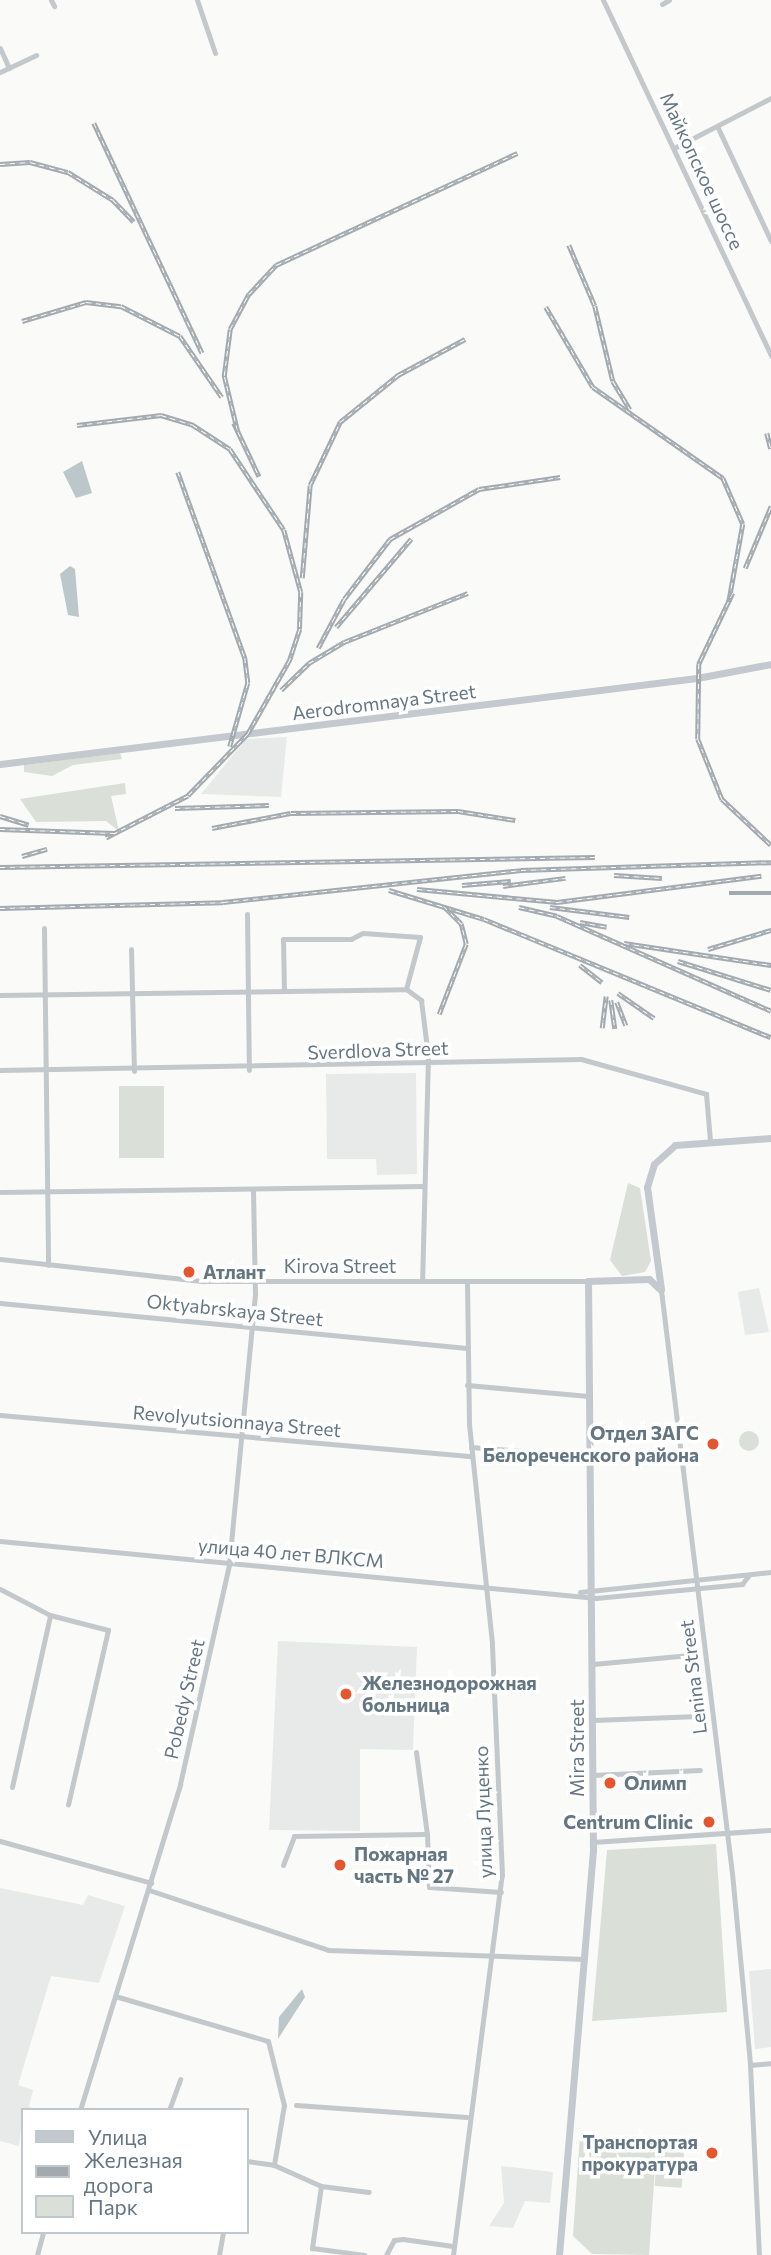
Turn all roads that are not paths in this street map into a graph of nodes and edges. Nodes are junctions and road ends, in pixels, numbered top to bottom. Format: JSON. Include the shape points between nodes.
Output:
{"nodes":[{"id":1,"x":197,"y":0,"type":"edge"},
{"id":2,"x":603,"y":0,"type":"edge"},
{"id":3,"x":669,"y":0,"type":"edge"},
{"id":4,"x":662,"y":4,"type":"dead end"},
{"id":5,"x":0,"y":48,"type":"edge"},
{"id":6,"x":215,"y":53,"type":"dead end"},
{"id":7,"x":36,"y":55,"type":"dead end"},
{"id":8,"x":9,"y":68,"type":"junction"},
{"id":9,"x":0,"y":72,"type":"edge"},
{"id":10,"x":771,"y":98,"type":"edge"},
{"id":11,"x":718,"y":128,"type":"junction"},
{"id":12,"x":674,"y":149,"type":"junction"},
{"id":13,"x":769,"y":233,"type":"edge"},
{"id":14,"x":771,"y":241,"type":"edge"},
{"id":15,"x":771,"y":356,"type":"edge"},
{"id":16,"x":771,"y":664,"type":"edge"},
{"id":17,"x":0,"y":764,"type":"edge"},
{"id":18,"x":247,"y":914,"type":"dead end"},
{"id":19,"x":44,"y":928,"type":"dead end"},
{"id":20,"x":131,"y":949,"type":"dead end"},
{"id":21,"x":407,"y":989,"type":"junction"},
{"id":22,"x":284,"y":991,"type":"junction"},
{"id":23,"x":250,"y":992,"type":"junction"},
{"id":24,"x":132,"y":993,"type":"junction"},
{"id":25,"x":0,"y":995,"type":"edge"},
{"id":26,"x":45,"y":996,"type":"junction"},
{"id":27,"x":425,"y":1064,"type":"junction"},
{"id":28,"x":47,"y":1069,"type":"junction"},
{"id":29,"x":0,"y":1070,"type":"edge"},
{"id":30,"x":249,"y":1070,"type":"junction"},
{"id":31,"x":134,"y":1071,"type":"junction"},
{"id":32,"x":771,"y":1138,"type":"edge"},
{"id":33,"x":710,"y":1141,"type":"junction"},
{"id":34,"x":423,"y":1185,"type":"junction"},
{"id":35,"x":253,"y":1190,"type":"junction"},
{"id":36,"x":0,"y":1192,"type":"edge"},
{"id":37,"x":48,"y":1196,"type":"junction"},
{"id":38,"x":656,"y":1257,"type":"junction"},
{"id":39,"x":0,"y":1259,"type":"edge"},
{"id":40,"x":48,"y":1265,"type":"junction"},
{"id":41,"x":640,"y":1278,"type":"junction"},
{"id":42,"x":422,"y":1281,"type":"junction"},
{"id":43,"x":588,"y":1281,"type":"junction"},
{"id":44,"x":256,"y":1282,"type":"junction"},
{"id":45,"x":467,"y":1282,"type":"junction"},
{"id":46,"x":661,"y":1290,"type":"junction"},
{"id":47,"x":0,"y":1303,"type":"edge"},
{"id":48,"x":252,"y":1327,"type":"junction"},
{"id":49,"x":467,"y":1348,"type":"junction"},
{"id":50,"x":467,"y":1385,"type":"junction"},
{"id":51,"x":590,"y":1396,"type":"junction"},
{"id":52,"x":0,"y":1415,"type":"edge"},
{"id":53,"x":243,"y":1438,"type":"junction"},
{"id":54,"x":471,"y":1447,"type":"junction"},
{"id":55,"x":591,"y":1456,"type":"junction"},
{"id":56,"x":472,"y":1457,"type":"junction"},
{"id":57,"x":0,"y":1541,"type":"edge"},
{"id":58,"x":229,"y":1564,"type":"junction"},
{"id":59,"x":771,"y":1572,"type":"edge"},
{"id":60,"x":749,"y":1575,"type":"junction"},
{"id":61,"x":697,"y":1578,"type":"junction"},
{"id":62,"x":592,"y":1586,"type":"junction"},
{"id":63,"x":488,"y":1587,"type":"junction"},
{"id":64,"x":0,"y":1589,"type":"edge"},
{"id":65,"x":698,"y":1589,"type":"junction"},
{"id":66,"x":579,"y":1592,"type":"junction"},
{"id":67,"x":592,"y":1597,"type":"junction"},
{"id":68,"x":50,"y":1615,"type":"junction"},
{"id":69,"x":690,"y":1655,"type":"dead end"},
{"id":70,"x":593,"y":1664,"type":"junction"},
{"id":71,"x":699,"y":1716,"type":"dead end"},
{"id":72,"x":593,"y":1720,"type":"junction"},
{"id":73,"x":416,"y":1752,"type":"dead end"},
{"id":74,"x":700,"y":1770,"type":"dead end"},
{"id":75,"x":593,"y":1775,"type":"junction"},
{"id":76,"x":12,"y":1787,"type":"dead end"},
{"id":77,"x":68,"y":1804,"type":"dead end"},
{"id":78,"x":771,"y":1830,"type":"edge"},
{"id":79,"x":727,"y":1833,"type":"junction"},
{"id":80,"x":427,"y":1834,"type":"junction"},
{"id":81,"x":0,"y":1840,"type":"edge"},
{"id":82,"x":593,"y":1842,"type":"junction"},
{"id":83,"x":283,"y":1865,"type":"dead end"},
{"id":84,"x":151,"y":1883,"type":"junction"},
{"id":85,"x":149,"y":1890,"type":"junction"},
{"id":86,"x":501,"y":1892,"type":"junction"},
{"id":87,"x":490,"y":1955,"type":"junction"},
{"id":88,"x":586,"y":1959,"type":"junction"},
{"id":89,"x":115,"y":1996,"type":"junction"},
{"id":90,"x":771,"y":2063,"type":"edge"},
{"id":91,"x":750,"y":2065,"type":"junction"},
{"id":92,"x":180,"y":2079,"type":"dead end"},
{"id":93,"x":296,"y":2105,"type":"dead end"},
{"id":94,"x":81,"y":2108,"type":"edge"},
{"id":95,"x":170,"y":2108,"type":"edge"},
{"id":96,"x":467,"y":2117,"type":"junction"},
{"id":97,"x":248,"y":2161,"type":"edge"},
{"id":98,"x":274,"y":2165,"type":"junction"},
{"id":99,"x":321,"y":2186,"type":"junction"},
{"id":100,"x":369,"y":2192,"type":"dead end"},
{"id":101,"x":42,"y":2234,"type":"edge"},
{"id":102,"x":223,"y":2234,"type":"edge"},
{"id":103,"x":453,"y":2246,"type":"junction"},
{"id":104,"x":37,"y":2255,"type":"edge"},
{"id":105,"x":219,"y":2255,"type":"edge"},
{"id":106,"x":365,"y":2255,"type":"edge"},
{"id":107,"x":386,"y":2255,"type":"edge"},
{"id":108,"x":453,"y":2255,"type":"edge"},
{"id":109,"x":559,"y":2255,"type":"edge"},
{"id":110,"x":759,"y":2255,"type":"edge"}],
"edges":[{"from":1,"to":6,"type":"street"},
{"from":2,"to":12,"type":"street","name":"Майкопское шоссе"},
{"from":3,"to":4,"type":"street"},
{"from":5,"to":8,"type":"street"},
{"from":7,"to":8,"type":"street"},
{"from":8,"to":9,"type":"street"},
{"from":10,"to":11,"type":"street"},
{"from":11,"to":12,"type":"street"},
{"from":11,"to":13,"type":"street"},
{"from":12,"to":15,"type":"street","name":"Майкопское шоссе"},
{"from":13,"to":14,"type":"street"},
{"from":16,"to":17,"type":"main road","name":"Aerodromnaya Street","via":[[664,682]]},
{"from":18,"to":23,"type":"street"},
{"from":19,"to":26,"type":"street"},
{"from":20,"to":24,"type":"street"},
{"from":21,"to":22,"type":"street"},
{"from":21,"to":22,"type":"street","via":[[420,937],[363,933],[351,939],[283,939]]},
{"from":21,"to":27,"type":"street","via":[[421,1000]]},
{"from":22,"to":23,"type":"street"},
{"from":23,"to":24,"type":"street"},
{"from":23,"to":30,"type":"street"},
{"from":24,"to":26,"type":"street"},
{"from":24,"to":31,"type":"street"},
{"from":25,"to":26,"type":"street"},
{"from":26,"to":28,"type":"street"},
{"from":27,"to":30,"type":"street","name":"Sverdlova Street"},
{"from":27,"to":33,"type":"street","name":"Sverdlova Street","via":[[581,1059],[706,1094]]},
{"from":27,"to":34,"type":"street"},
{"from":28,"to":29,"type":"street","name":"Sverdlova Street"},
{"from":28,"to":31,"type":"street","name":"Sverdlova Street"},
{"from":28,"to":37,"type":"street"},
{"from":30,"to":31,"type":"street","name":"Sverdlova Street"},
{"from":32,"to":33,"type":"main road","name":"Lenina Street"},
{"from":33,"to":38,"type":"main road","name":"Lenina Street","via":[[675,1145],[650,1170]]},
{"from":34,"to":35,"type":"street"},
{"from":34,"to":42,"type":"street"},
{"from":35,"to":37,"type":"street"},
{"from":35,"to":44,"type":"street","name":"Pobedy Street"},
{"from":36,"to":37,"type":"street"},
{"from":37,"to":40,"type":"street"},
{"from":38,"to":41,"type":"main road","via":[[650,1274]]},
{"from":38,"to":46,"type":"main road","name":"Lenina Street"},
{"from":39,"to":40,"type":"street","name":"Kirova Street"},
{"from":40,"to":44,"type":"street","name":"Kirova Street"},
{"from":41,"to":43,"type":"main road","name":"Kirova Street"},
{"from":41,"to":46,"type":"main road"},
{"from":42,"to":44,"type":"street","name":"Kirova Street"},
{"from":42,"to":45,"type":"street","name":"Kirova Street"},
{"from":43,"to":45,"type":"street","name":"Kirova Street"},
{"from":43,"to":51,"type":"main road","name":"Mira Street"},
{"from":44,"to":48,"type":"street","name":"Pobedy Street"},
{"from":45,"to":49,"type":"street","name":"улица Луценко"},
{"from":46,"to":61,"type":"street","name":"Lenina Street"},
{"from":47,"to":48,"type":"street","name":"Oktyabrskaya Street"},
{"from":48,"to":49,"type":"street","name":"Oktyabrskaya Street"},
{"from":48,"to":53,"type":"street","name":"Pobedy Street"},
{"from":49,"to":50,"type":"street","name":"улица Луценко"},
{"from":50,"to":51,"type":"street"},
{"from":50,"to":54,"type":"street","name":"улица Луценко"},
{"from":51,"to":55,"type":"main road","name":"Mira Street"},
{"from":52,"to":53,"type":"street","name":"Revolyutsionnaya Street"},
{"from":53,"to":56,"type":"street","name":"Revolyutsionnaya Street"},
{"from":53,"to":58,"type":"street","name":"Pobedy Street"},
{"from":54,"to":55,"type":"street"},
{"from":54,"to":56,"type":"street","name":"улица Луценко"},
{"from":55,"to":62,"type":"main road","name":"Mira Street"},
{"from":56,"to":63,"type":"street","name":"улица Луценко"},
{"from":57,"to":58,"type":"street","name":"улица 40 лет ВЛКСМ"},
{"from":58,"to":63,"type":"street","name":"улица 40 лет ВЛКСМ"},
{"from":58,"to":84,"type":"street","name":"Pobedy Street"},
{"from":59,"to":60,"type":"street","name":"улица 40 лет ВЛКСМ"},
{"from":60,"to":61,"type":"street","name":"улица 40 лет ВЛКСМ"},
{"from":60,"to":65,"type":"street","name":"улица 40 лет ВЛКСМ","via":[[742,1584]]},
{"from":61,"to":62,"type":"street","name":"улица 40 лет ВЛКСМ"},
{"from":61,"to":65,"type":"street","name":"Lenina Street"},
{"from":62,"to":66,"type":"street","name":"улица 40 лет ВЛКСМ"},
{"from":62,"to":67,"type":"main road","name":"Mira Street"},
{"from":63,"to":66,"type":"street","name":"улица 40 лет ВЛКСМ"},
{"from":63,"to":86,"type":"street","name":"улица Луценко"},
{"from":64,"to":68,"type":"street"},
{"from":65,"to":67,"type":"street","name":"улица 40 лет ВЛКСМ"},
{"from":65,"to":79,"type":"street","name":"Lenina Street"},
{"from":66,"to":67,"type":"street","name":"улица 40 лет ВЛКСМ"},
{"from":67,"to":70,"type":"main road","name":"Mira Street"},
{"from":68,"to":76,"type":"street"},
{"from":68,"to":77,"type":"street","via":[[108,1630]]},
{"from":69,"to":70,"type":"street"},
{"from":70,"to":72,"type":"main road","name":"Mira Street"},
{"from":71,"to":72,"type":"street"},
{"from":72,"to":75,"type":"main road","name":"Mira Street"},
{"from":73,"to":80,"type":"street"},
{"from":74,"to":75,"type":"street"},
{"from":75,"to":82,"type":"main road","name":"Mira Street"},
{"from":78,"to":79,"type":"street"},
{"from":79,"to":82,"type":"street"},
{"from":79,"to":91,"type":"street","name":"Lenina Street"},
{"from":80,"to":83,"type":"street","via":[[294,1836]]},
{"from":80,"to":86,"type":"street","via":[[429,1887]]},
{"from":81,"to":84,"type":"street"},
{"from":82,"to":88,"type":"main road","name":"Mira Street"},
{"from":84,"to":85,"type":"street","name":"Pobedy Street"},
{"from":85,"to":87,"type":"street","via":[[328,1950]]},
{"from":85,"to":89,"type":"street","name":"Pobedy Street"},
{"from":86,"to":87,"type":"street","name":"улица Луценко"},
{"from":87,"to":88,"type":"street"},
{"from":87,"to":96,"type":"street","name":"улица Луценко"},
{"from":88,"to":109,"type":"main road","name":"Mira Street"},
{"from":89,"to":94,"type":"street","name":"Pobedy Street"},
{"from":89,"to":98,"type":"street","via":[[268,2041],[286,2105]]},
{"from":90,"to":91,"type":"street"},
{"from":91,"to":110,"type":"street","name":"Lenina Street"},
{"from":92,"to":95,"type":"street"},
{"from":93,"to":96,"type":"street"},
{"from":96,"to":103,"type":"street","name":"улица Луценко"},
{"from":97,"to":98,"type":"street"},
{"from":98,"to":99,"type":"street"},
{"from":99,"to":100,"type":"street"},
{"from":99,"to":106,"type":"street","via":[[312,2248]]},
{"from":101,"to":104,"type":"street"},
{"from":102,"to":105,"type":"street"},
{"from":103,"to":107,"type":"street","via":[[394,2240]]},
{"from":103,"to":108,"type":"street","name":"улица Луценко"}]}
